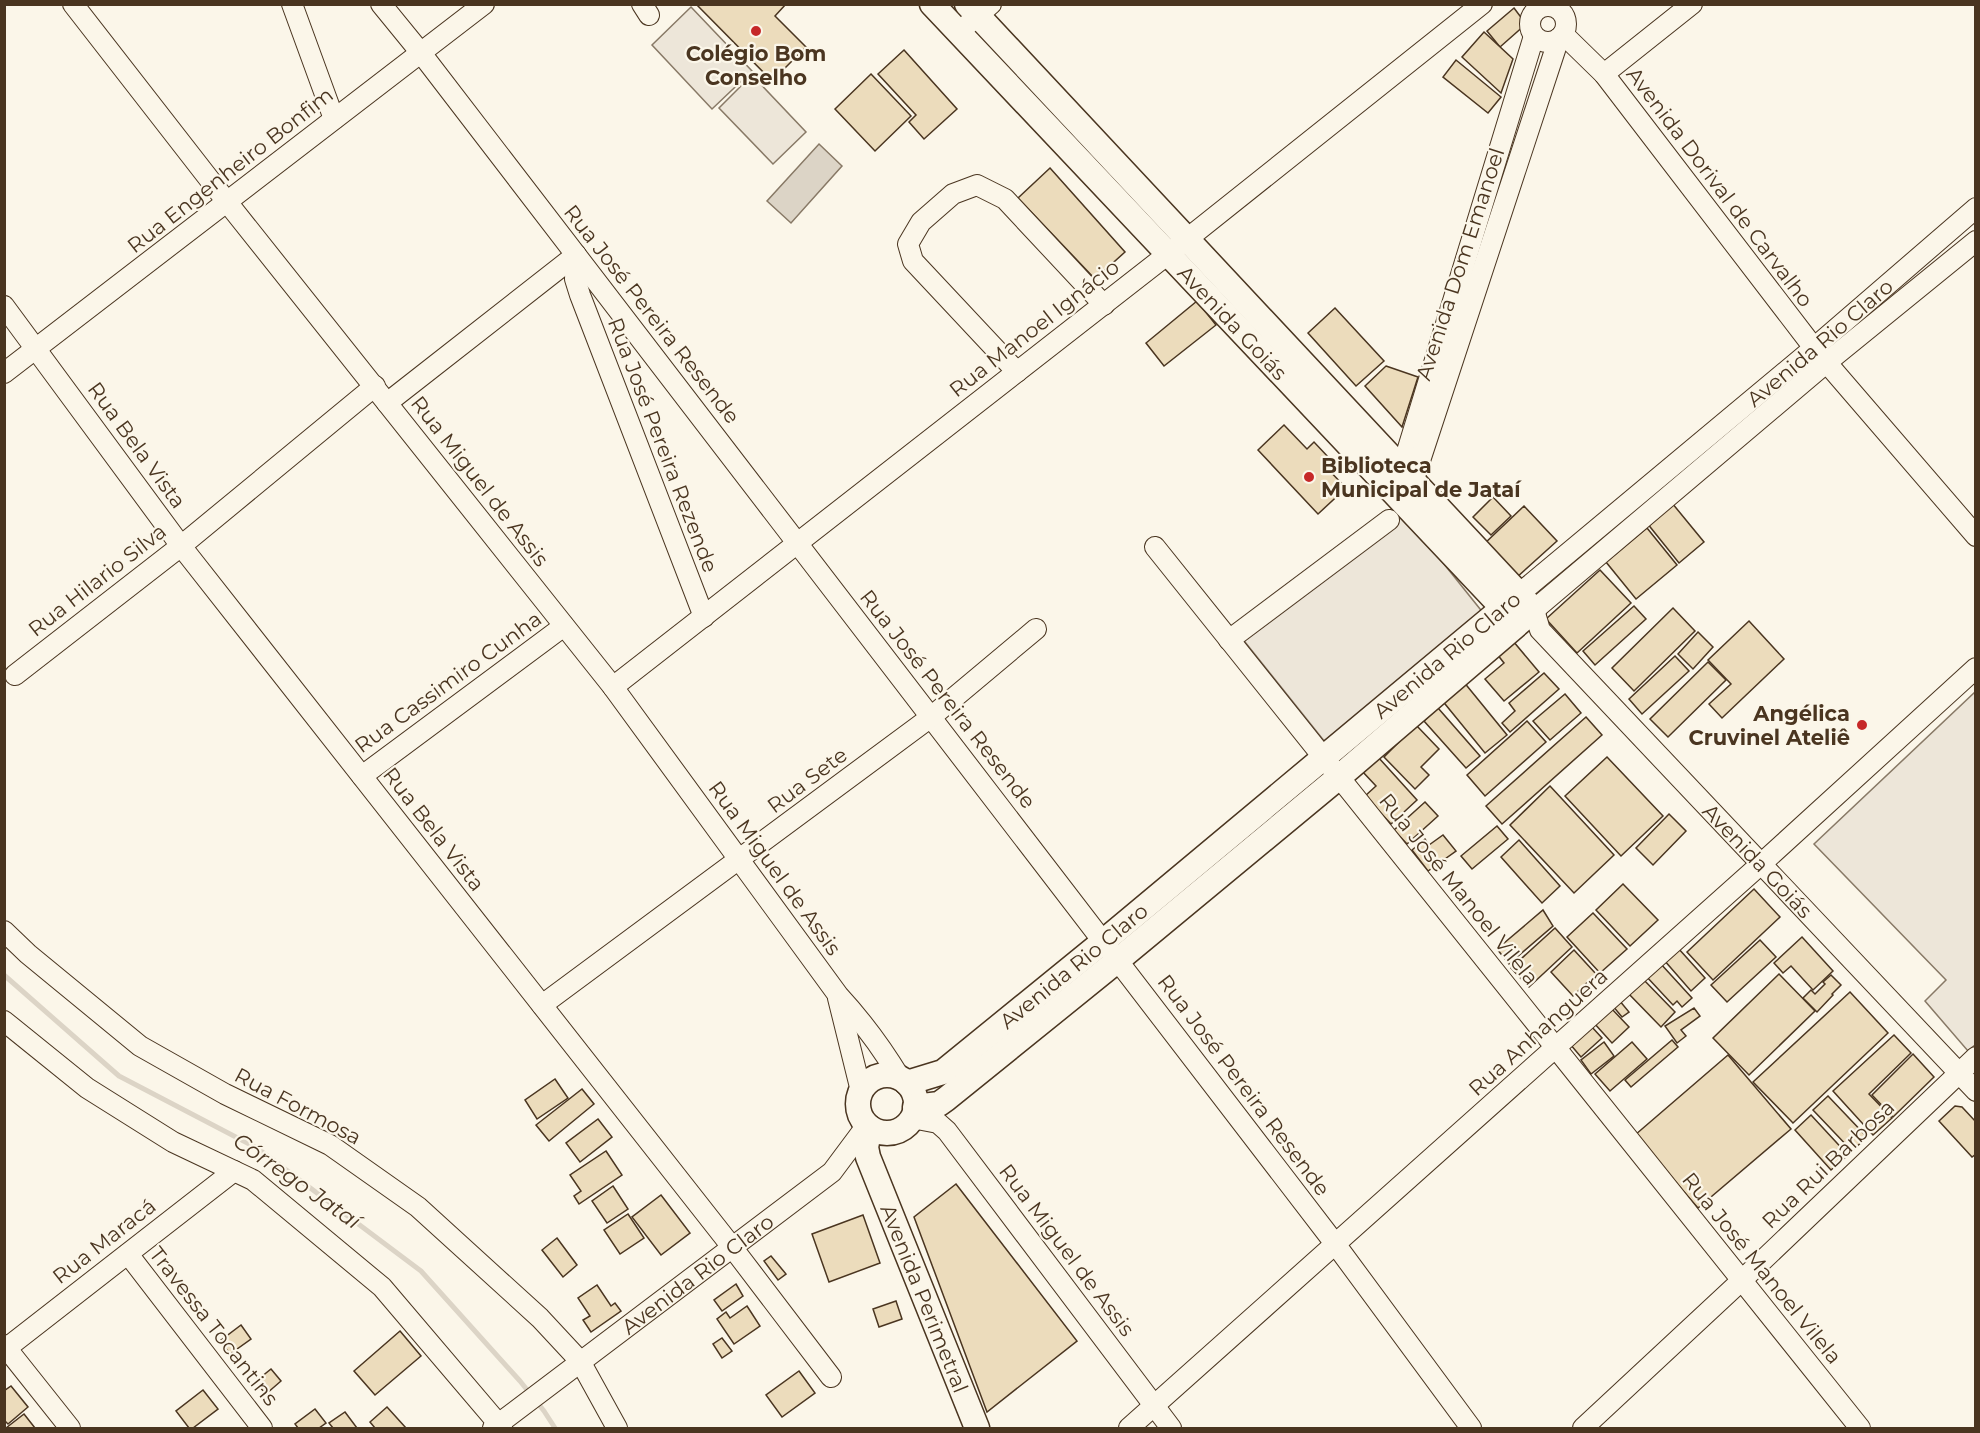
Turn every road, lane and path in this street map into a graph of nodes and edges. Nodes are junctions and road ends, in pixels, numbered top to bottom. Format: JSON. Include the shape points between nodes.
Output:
{"nodes":[{"id":1,"x":73,"y":4,"type":"edge"},
{"id":2,"x":292,"y":4,"type":"edge"},
{"id":3,"x":381,"y":4,"type":"edge"},
{"id":4,"x":484,"y":4,"type":"edge"},
{"id":5,"x":932,"y":4,"type":"edge"},
{"id":6,"x":1482,"y":4,"type":"edge"},
{"id":7,"x":1692,"y":4,"type":"edge"},
{"id":8,"x":978,"y":8,"type":"edge"},
{"id":9,"x":1535,"y":8,"type":"edge"},
{"id":10,"x":1564,"y":24,"type":"edge"},
{"id":11,"x":958,"y":32,"type":"junction"},
{"id":12,"x":1534,"y":36,"type":"junction"},
{"id":13,"x":421,"y":53,"type":"junction"},
{"id":14,"x":1604,"y":74,"type":"junction"},
{"id":15,"x":334,"y":119,"type":"junction"},
{"id":16,"x":227,"y":202,"type":"junction"},
{"id":17,"x":1976,"y":208,"type":"edge"},
{"id":18,"x":1976,"y":241,"type":"edge"},
{"id":19,"x":1177,"y":247,"type":"junction"},
{"id":20,"x":576,"y":255,"type":"junction"},
{"id":21,"x":1104,"y":304,"type":"junction"},
{"id":22,"x":4,"y":306,"type":"edge"},
{"id":23,"x":37,"y":348,"type":"junction"},
{"id":24,"x":1820,"y":356,"type":"junction"},
{"id":25,"x":1285,"y":361,"type":"junction"},
{"id":26,"x":1017,"y":372,"type":"junction"},
{"id":27,"x":4,"y":373,"type":"edge"},
{"id":28,"x":375,"y":386,"type":"junction"},
{"id":29,"x":387,"y":403,"type":"junction"},
{"id":30,"x":1741,"y":409,"type":"junction"},
{"id":31,"x":1753,"y":425,"type":"junction"},
{"id":32,"x":1408,"y":476,"type":"junction"},
{"id":33,"x":1395,"y":506,"type":"junction"},
{"id":34,"x":1603,"y":524,"type":"junction"},
{"id":35,"x":1976,"y":536,"type":"edge"},
{"id":36,"x":1617,"y":540,"type":"junction"},
{"id":37,"x":798,"y":543,"type":"junction"},
{"id":38,"x":181,"y":546,"type":"junction"},
{"id":39,"x":1155,"y":547,"type":"dead end"},
{"id":40,"x":1523,"y":613,"type":"junction"},
{"id":41,"x":704,"y":617,"type":"junction"},
{"id":42,"x":564,"y":626,"type":"junction"},
{"id":43,"x":1036,"y":628,"type":"dead end"},
{"id":44,"x":1229,"y":640,"type":"junction"},
{"id":45,"x":1976,"y":668,"type":"edge"},
{"id":46,"x":15,"y":675,"type":"dead end"},
{"id":47,"x":613,"y":687,"type":"junction"},
{"id":48,"x":931,"y":717,"type":"junction"},
{"id":49,"x":1323,"y":759,"type":"junction"},
{"id":50,"x":362,"y":776,"type":"junction"},
{"id":51,"x":1339,"y":777,"type":"junction"},
{"id":52,"x":739,"y":861,"type":"junction"},
{"id":53,"x":1761,"y":864,"type":"junction"},
{"id":54,"x":4,"y":931,"type":"edge"},
{"id":55,"x":1111,"y":951,"type":"junction"},
{"id":56,"x":838,"y":995,"type":"junction"},
{"id":57,"x":542,"y":1005,"type":"junction"},
{"id":58,"x":1032,"y":1015,"type":"junction"},
{"id":59,"x":4,"y":1021,"type":"edge"},
{"id":60,"x":1556,"y":1048,"type":"junction"},
{"id":61,"x":1976,"y":1057,"type":"edge"},
{"id":62,"x":1958,"y":1073,"type":"junction"},
{"id":63,"x":903,"y":1081,"type":"junction"},
{"id":64,"x":861,"y":1090,"type":"junction"},
{"id":65,"x":1976,"y":1091,"type":"edge"},
{"id":66,"x":914,"y":1112,"type":"junction"},
{"id":67,"x":874,"y":1128,"type":"junction"},
{"id":68,"x":234,"y":1171,"type":"junction"},
{"id":69,"x":1336,"y":1245,"type":"junction"},
{"id":70,"x":732,"y":1247,"type":"junction"},
{"id":71,"x":128,"y":1254,"type":"junction"},
{"id":72,"x":1741,"y":1281,"type":"junction"},
{"id":73,"x":5,"y":1348,"type":"edge"},
{"id":74,"x":580,"y":1361,"type":"junction"},
{"id":75,"x":831,"y":1377,"type":"dead end"},
{"id":76,"x":1154,"y":1406,"type":"junction"},
{"id":77,"x":498,"y":1427,"type":"edge"},
{"id":78,"x":70,"y":1428,"type":"edge"},
{"id":79,"x":262,"y":1428,"type":"edge"},
{"id":80,"x":616,"y":1428,"type":"edge"},
{"id":81,"x":977,"y":1428,"type":"edge"},
{"id":82,"x":1130,"y":1428,"type":"edge"},
{"id":83,"x":1171,"y":1428,"type":"edge"},
{"id":84,"x":1471,"y":1428,"type":"edge"},
{"id":85,"x":1583,"y":1428,"type":"edge"},
{"id":86,"x":1860,"y":1428,"type":"edge"}],
"edges":[{"from":1,"to":16,"type":"street","name":"Rua Miguel de Assis"},
{"from":2,"to":15,"type":"street"},
{"from":3,"to":13,"type":"street","name":"Rua José Pereira Resende"},
{"from":4,"to":13,"type":"street","name":"Rua Engenheiro Bonfim"},
{"from":5,"to":11,"type":"main road","name":"Avenida Goiás"},
{"from":6,"to":19,"type":"street","name":"Rua Manoel Ignácio"},
{"from":7,"to":14,"type":"street"},
{"from":8,"to":11,"type":"street"},
{"from":8,"to":19,"type":"main road","name":"Avenida Goiás"},
{"from":9,"to":10,"type":"street","via":[[1553,7]]},
{"from":9,"to":12,"type":"street","via":[[1530,24]]},
{"from":10,"to":12,"type":"street","via":[[1548,42]]},
{"from":10,"to":14,"type":"street","name":"Avenida Dorival de Carvalho"},
{"from":10,"to":32,"type":"street","name":"Avenida Dom Emanoel"},
{"from":11,"to":19,"type":"main road","name":"Avenida Goiás"},
{"from":12,"to":32,"type":"street","name":"Avenida Dom Emanoel"},
{"from":13,"to":15,"type":"street","name":"Rua Engenheiro Bonfim"},
{"from":13,"to":20,"type":"street","name":"Rua José Pereira Resende"},
{"from":14,"to":24,"type":"street","name":"Avenida Dorival de Carvalho"},
{"from":15,"to":16,"type":"street","name":"Rua Engenheiro Bonfim"},
{"from":16,"to":23,"type":"street","name":"Rua Engenheiro Bonfim"},
{"from":16,"to":28,"type":"street","name":"Rua Miguel de Assis"},
{"from":17,"to":24,"type":"street","name":"Avenida Rio Claro"},
{"from":18,"to":24,"type":"street","name":"Avenida Rio Claro"},
{"from":19,"to":21,"type":"street","name":"Rua Manoel Ignácio"},
{"from":19,"to":25,"type":"main road","name":"Avenida Goiás"},
{"from":20,"to":29,"type":"street"},
{"from":20,"to":37,"type":"street","name":"Rua José Pereira Resende"},
{"from":20,"to":41,"type":"street","name":"Rua José Pereira Rezende","via":[[575,279],[580,295]]},
{"from":21,"to":26,"type":"street","name":"Rua Manoel Ignácio"},
{"from":21,"to":26,"type":"street","via":[[1005,199],[976,185],[953,194],[921,222],[908,244],[914,261]]},
{"from":22,"to":23,"type":"street","name":"Rua Bela Vista"},
{"from":23,"to":27,"type":"street","name":"Rua Engenheiro Bonfim"},
{"from":23,"to":38,"type":"street","name":"Rua Bela Vista"},
{"from":24,"to":30,"type":"street","name":"Avenida Rio Claro"},
{"from":24,"to":31,"type":"street","name":"Avenida Rio Claro"},
{"from":24,"to":35,"type":"street","name":"Avenida Dorival de Carvalho"},
{"from":25,"to":32,"type":"main road","name":"Avenida Goiás"},
{"from":25,"to":33,"type":"main road","name":"Avenida Goiás"},
{"from":26,"to":37,"type":"street","name":"Rua Manoel Ignácio"},
{"from":28,"to":29,"type":"street","name":"Rua Miguel de Assis"},
{"from":28,"to":38,"type":"street","name":"Rua Hilario Silva"},
{"from":29,"to":42,"type":"street","name":"Rua Miguel de Assis"},
{"from":30,"to":31,"type":"street"},
{"from":30,"to":34,"type":"street","name":"Avenida Rio Claro"},
{"from":31,"to":36,"type":"street","name":"Avenida Rio Claro"},
{"from":32,"to":33,"type":"street","name":"Avenida Dom Emanoel"},
{"from":32,"to":40,"type":"main road","name":"Avenida Goiás"},
{"from":33,"to":40,"type":"main road","name":"Avenida Goiás"},
{"from":33,"to":44,"type":"street"},
{"from":34,"to":36,"type":"street"},
{"from":34,"to":40,"type":"street","name":"Avenida Rio Claro"},
{"from":36,"to":40,"type":"street","name":"Avenida Rio Claro"},
{"from":37,"to":41,"type":"street","name":"Rua Manoel Ignácio"},
{"from":37,"to":48,"type":"street","name":"Rua José Pereira Resende"},
{"from":38,"to":46,"type":"street","name":"Rua Hilario Silva"},
{"from":38,"to":50,"type":"street","name":"Rua Bela Vista"},
{"from":39,"to":44,"type":"street","name":"Rua José Manoel Vilela"},
{"from":40,"to":49,"type":"main road","name":"Avenida Rio Claro"},
{"from":40,"to":51,"type":"main road","name":"Avenida Rio Claro"},
{"from":40,"to":53,"type":"street","name":"Avenida Goiás"},
{"from":41,"to":47,"type":"street","name":"Rua Manoel Ignácio"},
{"from":42,"to":47,"type":"street","name":"Rua Miguel de Assis"},
{"from":42,"to":50,"type":"street","name":"Rua Cassimiro Cunha"},
{"from":43,"to":48,"type":"street","name":"Rua Sete"},
{"from":44,"to":49,"type":"street","name":"Rua José Manoel Vilela"},
{"from":45,"to":53,"type":"street","name":"Rua Anhanguera"},
{"from":47,"to":52,"type":"street","name":"Rua Miguel de Assis"},
{"from":48,"to":52,"type":"street","name":"Rua Sete"},
{"from":48,"to":55,"type":"street","name":"Rua José Pereira Resende"},
{"from":49,"to":51,"type":"street","name":"Rua José Manoel Vilela"},
{"from":49,"to":55,"type":"main road","name":"Avenida Rio Claro"},
{"from":50,"to":57,"type":"street","name":"Rua Bela Vista"},
{"from":51,"to":55,"type":"main road","name":"Avenida Rio Claro"},
{"from":51,"to":60,"type":"street","name":"Rua José Manoel Vilela"},
{"from":52,"to":56,"type":"street","name":"Rua Miguel de Assis"},
{"from":52,"to":57,"type":"street","name":"Rua Sete"},
{"from":53,"to":60,"type":"street","name":"Rua Anhanguera"},
{"from":53,"to":62,"type":"street","name":"Avenida Goiás"},
{"from":54,"to":74,"type":"street","name":"Rua Formosa","via":[[140,1046],[225,1094],[330,1145],[418,1207],[540,1318]]},
{"from":55,"to":58,"type":"main road","name":"Avenida Rio Claro"},
{"from":55,"to":69,"type":"street","name":"Rua José Pereira Resende"},
{"from":56,"to":63,"type":"street","name":"Rua Miguel de Assis","via":[[880,1045]]},
{"from":56,"to":64,"type":"street","name":"Rua Miguel de Assis"},
{"from":57,"to":70,"type":"street","name":"Rua Bela Vista"},
{"from":58,"to":63,"type":"main road","name":"Avenida Rio Claro","via":[[943,1072]]},
{"from":58,"to":66,"type":"main road","name":"Avenida Rio Claro","via":[[946,1099]]},
{"from":59,"to":68,"type":"street","via":[[87,1088],[173,1142]]},
{"from":60,"to":69,"type":"street","name":"Rua Anhanguera"},
{"from":60,"to":72,"type":"street","name":"Rua José Manoel Vilela"},
{"from":61,"to":62,"type":"street","name":"Rua Rui Barbosa"},
{"from":62,"to":65,"type":"street","name":"Avenida Goiás"},
{"from":62,"to":72,"type":"street","name":"Rua Rui Barbosa"},
{"from":63,"to":64,"type":"main road","via":[[883,1076],[874,1078]]},
{"from":63,"to":66,"type":"main road","via":[[914,1096]]},
{"from":64,"to":67,"type":"main road","via":[[860,1115]]},
{"from":66,"to":67,"type":"main road","via":[[901,1129]]},
{"from":66,"to":76,"type":"street","name":"Rua Miguel de Assis","via":[[947,1131]]},
{"from":67,"to":70,"type":"street","name":"Avenida Rio Claro","via":[[832,1172]]},
{"from":67,"to":81,"type":"main road","name":"Avenida Perimetral","via":[[866,1147]]},
{"from":68,"to":71,"type":"street","name":"Rua Maracá"},
{"from":68,"to":77,"type":"street","via":[[253,1179],[382,1287]]},
{"from":69,"to":76,"type":"street","name":"Rua Anhanguera"},
{"from":69,"to":84,"type":"street","name":"Rua José Pereira Resende"},
{"from":70,"to":74,"type":"street","name":"Avenida Rio Claro"},
{"from":70,"to":75,"type":"street","name":"Rua Bela Vista"},
{"from":71,"to":73,"type":"street","name":"Rua Maracá"},
{"from":71,"to":79,"type":"street","name":"Travessa Tocantins"},
{"from":72,"to":85,"type":"street","name":"Rua Rui Barbosa"},
{"from":72,"to":86,"type":"street","name":"Rua José Manoel Vilela"},
{"from":73,"to":78,"type":"street"},
{"from":74,"to":77,"type":"street","name":"Avenida Rio Claro"},
{"from":74,"to":80,"type":"street","name":"Rua Formosa"},
{"from":76,"to":82,"type":"street","name":"Rua Anhanguera"},
{"from":76,"to":83,"type":"street","name":"Rua Miguel de Assis"}]}
